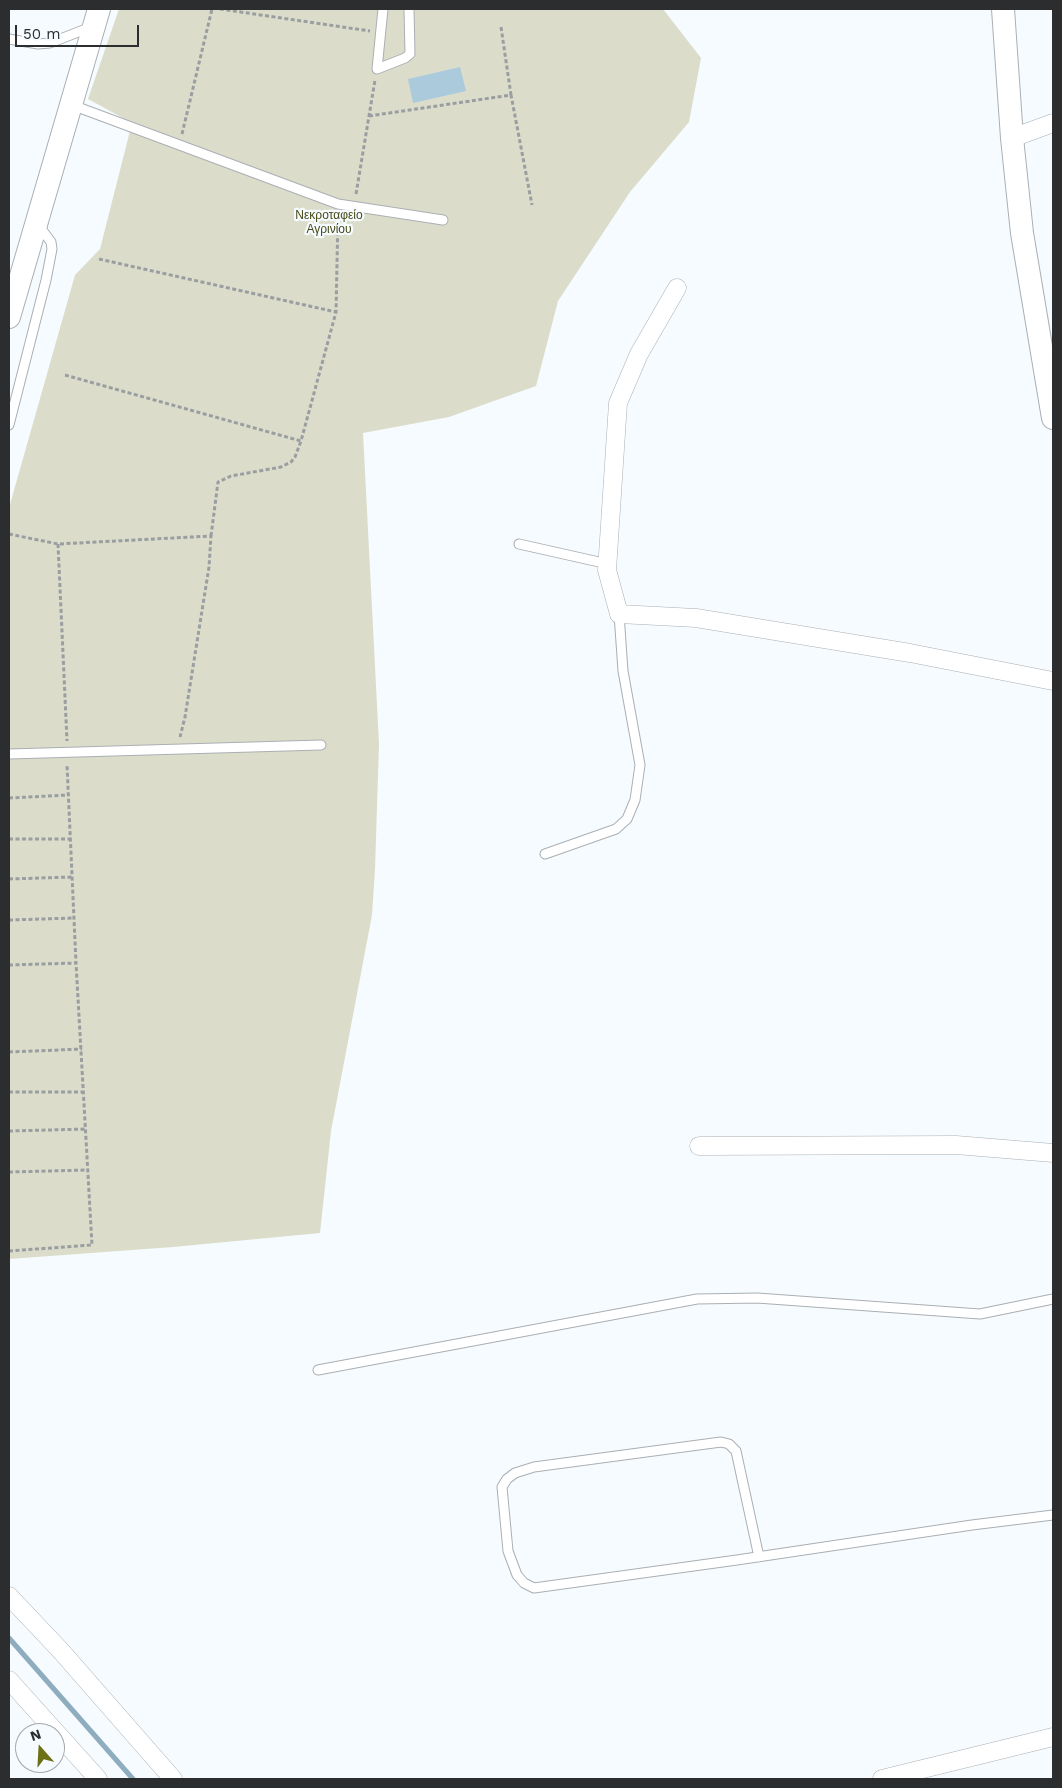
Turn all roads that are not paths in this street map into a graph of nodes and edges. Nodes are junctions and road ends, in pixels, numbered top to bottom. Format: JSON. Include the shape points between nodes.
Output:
{"nodes":[{"id":1,"x":383,"y":9,"type":"edge"},
{"id":2,"x":409,"y":9,"type":"edge"},
{"id":3,"x":1003,"y":9,"type":"edge"},
{"id":4,"x":96,"y":17,"type":"edge"},
{"id":5,"x":9,"y":39,"type":"edge"},
{"id":6,"x":70,"y":105,"type":"junction"},
{"id":7,"x":1053,"y":123,"type":"edge"},
{"id":8,"x":1012,"y":138,"type":"junction"},
{"id":9,"x":443,"y":220,"type":"dead end"},
{"id":10,"x":35,"y":222,"type":"junction"},
{"id":11,"x":677,"y":288,"type":"dead end"},
{"id":12,"x":9,"y":317,"type":"edge"},
{"id":13,"x":1053,"y":418,"type":"edge"},
{"id":14,"x":9,"y":425,"type":"edge"},
{"id":15,"x":519,"y":544,"type":"dead end"},
{"id":16,"x":608,"y":564,"type":"junction"},
{"id":17,"x":619,"y":614,"type":"junction"},
{"id":18,"x":1053,"y":682,"type":"edge"},
{"id":19,"x":321,"y":745,"type":"dead end"},
{"id":20,"x":9,"y":754,"type":"edge"},
{"id":21,"x":545,"y":854,"type":"dead end"},
{"id":22,"x":699,"y":1146,"type":"dead end"},
{"id":23,"x":1053,"y":1153,"type":"edge"},
{"id":24,"x":1053,"y":1299,"type":"edge"},
{"id":25,"x":318,"y":1370,"type":"dead end"},
{"id":26,"x":1053,"y":1515,"type":"edge"},
{"id":27,"x":759,"y":1556,"type":"junction"},
{"id":28,"x":9,"y":1596,"type":"edge"},
{"id":29,"x":9,"y":1680,"type":"edge"},
{"id":30,"x":1053,"y":1737,"type":"edge"},
{"id":31,"x":98,"y":1779,"type":"edge"},
{"id":32,"x":173,"y":1779,"type":"edge"},
{"id":33,"x":882,"y":1779,"type":"edge"}],
"edges":[{"from":1,"to":2,"type":"lane","via":[[377,69],[410,54]]},
{"from":3,"to":8,"type":"street"},
{"from":4,"to":5,"type":"lane","via":[[50,43]]},
{"from":4,"to":6,"type":"street"},
{"from":6,"to":9,"type":"lane","via":[[338,204]]},
{"from":6,"to":10,"type":"street"},
{"from":7,"to":8,"type":"street"},
{"from":8,"to":13,"type":"street","via":[[1024,242]]},
{"from":10,"to":12,"type":"street"},
{"from":10,"to":14,"type":"lane","via":[[51,242],[52,249]]},
{"from":11,"to":16,"type":"street","via":[[639,354],[618,404]]},
{"from":15,"to":16,"type":"lane"},
{"from":16,"to":17,"type":"street"},
{"from":17,"to":18,"type":"street","via":[[696,618],[910,653]]},
{"from":17,"to":21,"type":"lane","via":[[626,687],[640,765],[635,800],[627,819],[616,828]]},
{"from":19,"to":20,"type":"lane"},
{"from":22,"to":23,"type":"street","via":[[962,1145]]},
{"from":24,"to":25,"type":"lane","via":[[980,1314],[757,1298],[697,1299]]},
{"from":26,"to":27,"type":"lane"},
{"from":27,"to":27,"type":"lane","via":[[534,1588],[524,1584],[516,1575],[508,1551],[502,1487],[515,1473],[534,1467],[721,1442],[729,1444],[736,1451]]},
{"from":28,"to":32,"type":"street"},
{"from":29,"to":31,"type":"street"},
{"from":30,"to":33,"type":"street"}]}
